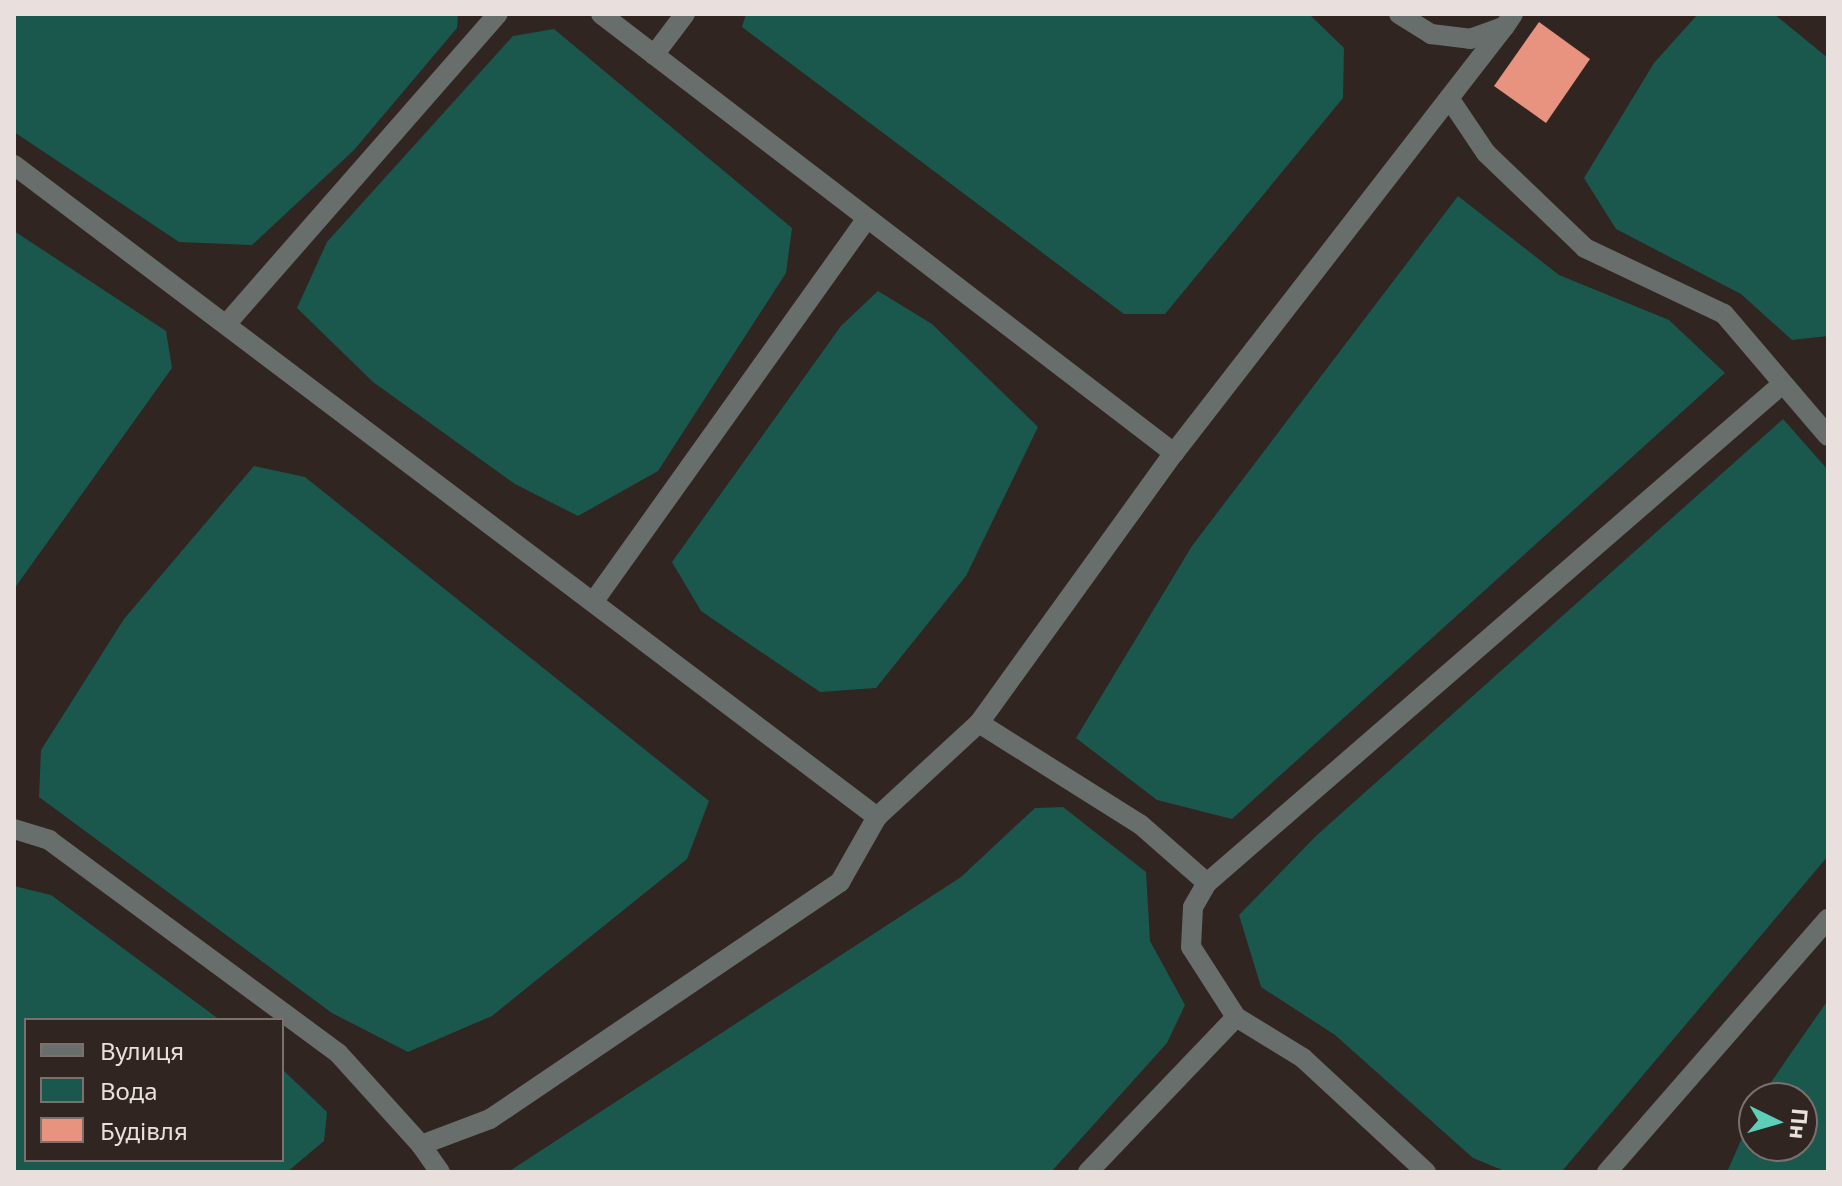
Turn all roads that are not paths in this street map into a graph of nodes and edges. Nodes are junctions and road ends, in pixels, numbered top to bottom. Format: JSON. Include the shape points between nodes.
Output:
{"nodes":[{"id":1,"x":498,"y":14,"type":"edge"},
{"id":2,"x":601,"y":14,"type":"edge"},
{"id":3,"x":685,"y":14,"type":"edge"},
{"id":4,"x":1399,"y":14,"type":"edge"},
{"id":5,"x":1509,"y":20,"type":"edge"},
{"id":6,"x":654,"y":55,"type":"junction"},
{"id":7,"x":1449,"y":98,"type":"junction"},
{"id":8,"x":14,"y":165,"type":"edge"},
{"id":9,"x":867,"y":218,"type":"junction"},
{"id":10,"x":229,"y":321,"type":"junction"},
{"id":11,"x":1781,"y":385,"type":"junction"},
{"id":12,"x":1828,"y":436,"type":"edge"},
{"id":13,"x":1174,"y":453,"type":"junction"},
{"id":14,"x":594,"y":601,"type":"junction"},
{"id":15,"x":979,"y":723,"type":"junction"},
{"id":16,"x":877,"y":817,"type":"junction"},
{"id":17,"x":14,"y":829,"type":"edge"},
{"id":18,"x":1207,"y":883,"type":"junction"},
{"id":19,"x":1828,"y":919,"type":"edge"},
{"id":20,"x":1236,"y":1017,"type":"junction"},
{"id":21,"x":421,"y":1145,"type":"junction"},
{"id":22,"x":440,"y":1172,"type":"edge"},
{"id":23,"x":1088,"y":1172,"type":"edge"},
{"id":24,"x":1426,"y":1172,"type":"edge"},
{"id":25,"x":1607,"y":1172,"type":"edge"}],
"edges":[{"from":1,"to":10,"type":"lane"},
{"from":2,"to":6,"type":"lane"},
{"from":3,"to":6,"type":"lane"},
{"from":4,"to":5,"type":"lane","via":[[1431,34],[1470,39]]},
{"from":5,"to":7,"type":"lane"},
{"from":6,"to":9,"type":"lane"},
{"from":7,"to":11,"type":"lane","via":[[1486,153],[1585,248],[1724,314]]},
{"from":7,"to":13,"type":"lane"},
{"from":8,"to":10,"type":"lane"},
{"from":9,"to":13,"type":"lane"},
{"from":9,"to":14,"type":"lane"},
{"from":10,"to":14,"type":"lane"},
{"from":11,"to":12,"type":"lane"},
{"from":11,"to":18,"type":"lane"},
{"from":13,"to":15,"type":"lane"},
{"from":14,"to":16,"type":"lane"},
{"from":15,"to":16,"type":"lane"},
{"from":15,"to":18,"type":"lane","via":[[1141,825]]},
{"from":16,"to":21,"type":"lane","via":[[840,882],[490,1119]]},
{"from":17,"to":21,"type":"lane","via":[[49,840],[338,1053]]},
{"from":18,"to":20,"type":"lane","via":[[1193,907],[1191,947]]},
{"from":19,"to":25,"type":"lane"},
{"from":20,"to":23,"type":"lane"},
{"from":20,"to":24,"type":"lane","via":[[1303,1058]]},
{"from":21,"to":22,"type":"lane"}]}
